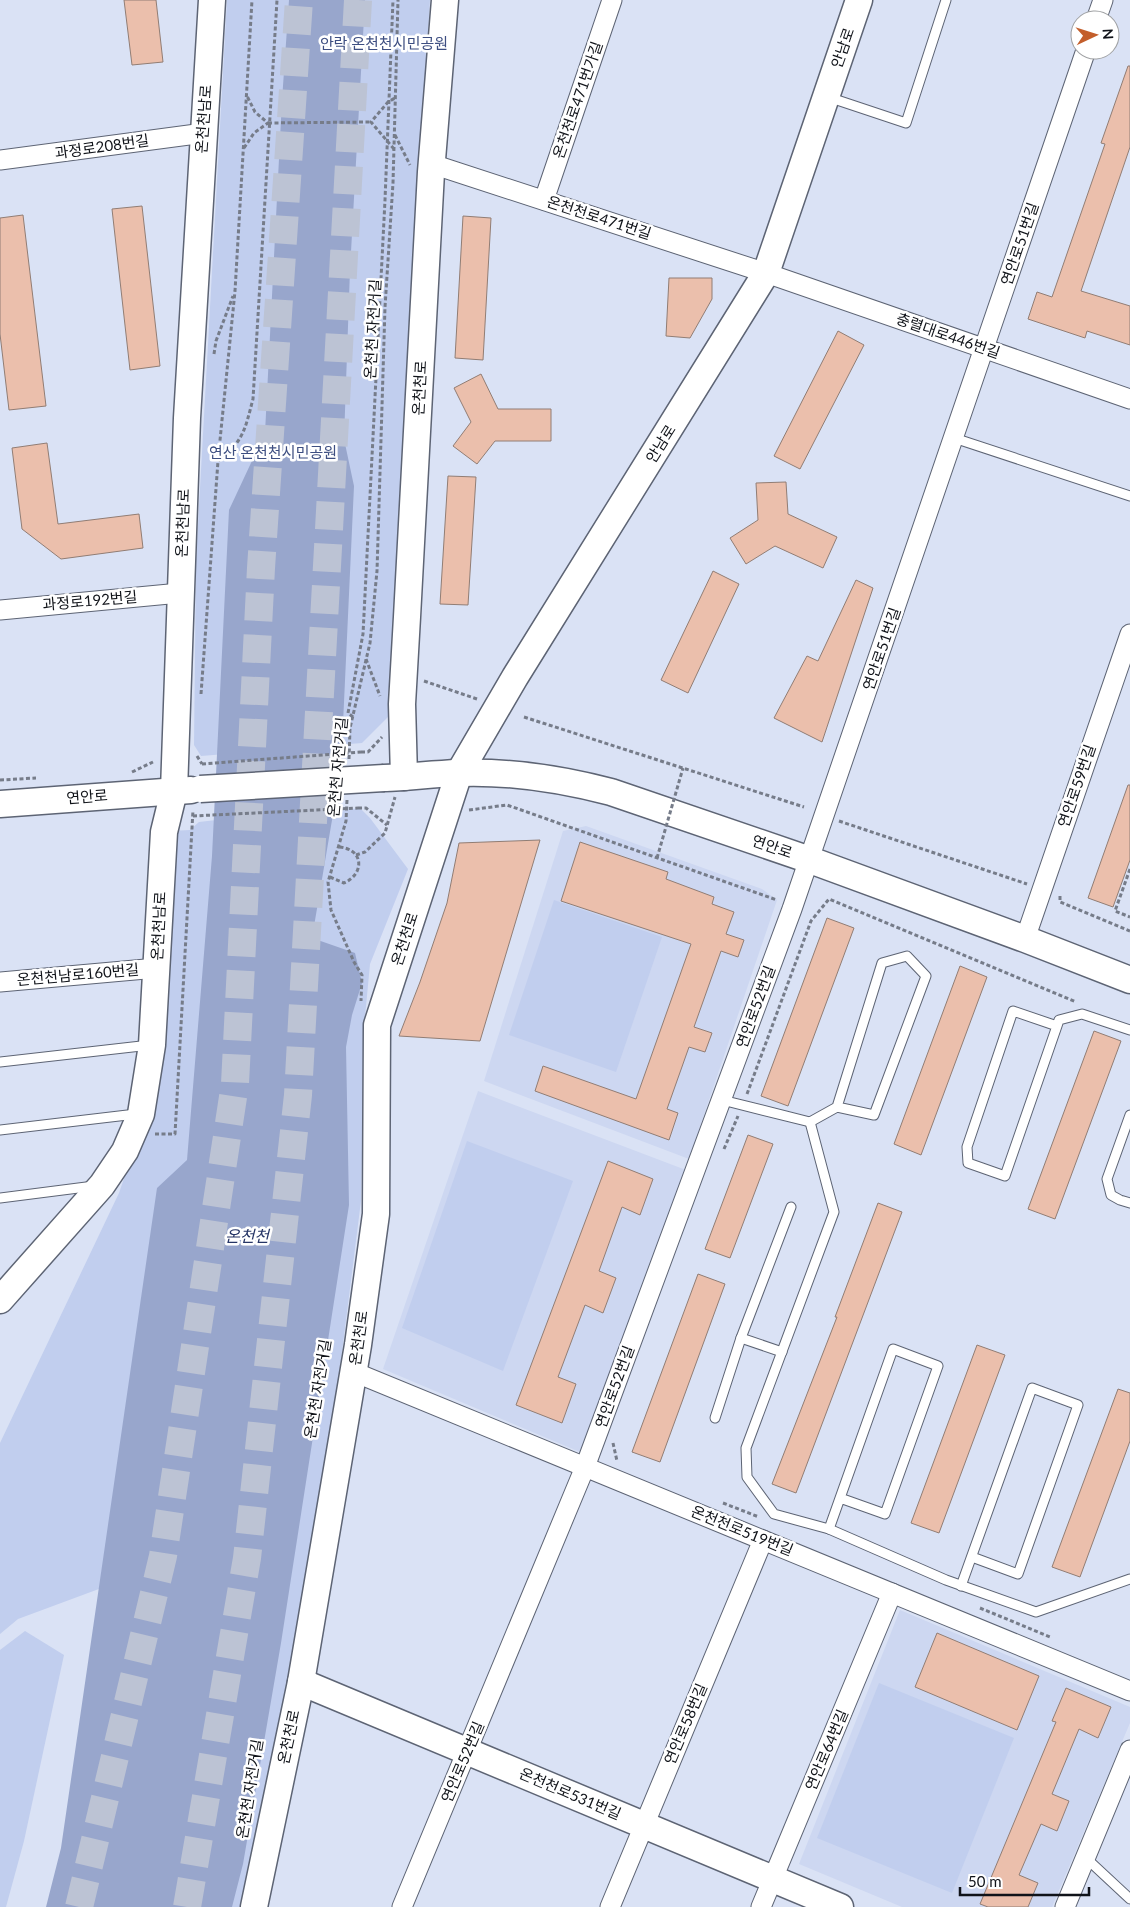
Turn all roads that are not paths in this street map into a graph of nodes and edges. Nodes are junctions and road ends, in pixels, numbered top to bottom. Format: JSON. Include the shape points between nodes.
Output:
{"nodes":[{"id":1,"x":212,"y":0,"type":"edge"},
{"id":2,"x":445,"y":0,"type":"edge"},
{"id":3,"x":612,"y":0,"type":"edge"},
{"id":4,"x":859,"y":0,"type":"edge"},
{"id":5,"x":946,"y":0,"type":"edge"},
{"id":6,"x":1083,"y":60,"type":"edge"},
{"id":7,"x":826,"y":97,"type":"junction"},
{"id":8,"x":204,"y":133,"type":"junction"},
{"id":9,"x":0,"y":160,"type":"edge"},
{"id":10,"x":432,"y":164,"type":"junction"},
{"id":11,"x":544,"y":200,"type":"junction"},
{"id":12,"x":766,"y":273,"type":"junction"},
{"id":13,"x":984,"y":349,"type":"junction"},
{"id":14,"x":1130,"y":398,"type":"edge"},
{"id":15,"x":954,"y":438,"type":"junction"},
{"id":16,"x":1130,"y":496,"type":"edge"},
{"id":17,"x":180,"y":593,"type":"junction"},
{"id":18,"x":0,"y":610,"type":"edge"},
{"id":19,"x":1128,"y":644,"type":"edge"},
{"id":20,"x":459,"y":773,"type":"junction"},
{"id":21,"x":396,"y":778,"type":"junction"},
{"id":22,"x":190,"y":790,"type":"junction"},
{"id":23,"x":0,"y":804,"type":"edge"},
{"id":24,"x":810,"y":860,"type":"junction"},
{"id":25,"x":1025,"y":939,"type":"junction"},
{"id":26,"x":156,"y":968,"type":"junction"},
{"id":27,"x":1130,"y":980,"type":"edge"},
{"id":28,"x":0,"y":982,"type":"edge"},
{"id":29,"x":1057,"y":1026,"type":"junction"},
{"id":30,"x":1130,"y":1030,"type":"edge"},
{"id":31,"x":152,"y":1045,"type":"junction"},
{"id":32,"x":0,"y":1062,"type":"edge"},
{"id":33,"x":722,"y":1100,"type":"junction"},
{"id":34,"x":836,"y":1107,"type":"junction"},
{"id":35,"x":1130,"y":1115,"type":"edge"},
{"id":36,"x":810,"y":1122,"type":"junction"},
{"id":37,"x":143,"y":1124,"type":"junction"},
{"id":38,"x":0,"y":1130,"type":"edge"},
{"id":39,"x":1128,"y":1130,"type":"edge"},
{"id":40,"x":102,"y":1185,"type":"junction"},
{"id":41,"x":0,"y":1198,"type":"edge"},
{"id":42,"x":1130,"y":1203,"type":"edge"},
{"id":43,"x":791,"y":1207,"type":"dead end"},
{"id":44,"x":0,"y":1300,"type":"edge"},
{"id":45,"x":741,"y":1338,"type":"junction"},
{"id":46,"x":782,"y":1352,"type":"junction"},
{"id":47,"x":354,"y":1372,"type":"junction"},
{"id":48,"x":715,"y":1418,"type":"dead end"},
{"id":49,"x":585,"y":1467,"type":"junction"},
{"id":50,"x":840,"y":1498,"type":"junction"},
{"id":51,"x":829,"y":1530,"type":"junction"},
{"id":52,"x":764,"y":1540,"type":"junction"},
{"id":53,"x":972,"y":1557,"type":"junction"},
{"id":54,"x":1130,"y":1579,"type":"edge"},
{"id":55,"x":961,"y":1586,"type":"junction"},
{"id":56,"x":892,"y":1593,"type":"junction"},
{"id":57,"x":301,"y":1682,"type":"junction"},
{"id":58,"x":1130,"y":1691,"type":"edge"},
{"id":59,"x":1130,"y":1750,"type":"edge"},
{"id":60,"x":467,"y":1751,"type":"junction"},
{"id":61,"x":644,"y":1825,"type":"junction"},
{"id":62,"x":1085,"y":1858,"type":"junction"},
{"id":63,"x":773,"y":1879,"type":"junction"},
{"id":64,"x":1130,"y":1899,"type":"edge"},
{"id":65,"x":254,"y":1907,"type":"edge"},
{"id":66,"x":402,"y":1907,"type":"edge"},
{"id":67,"x":610,"y":1907,"type":"edge"},
{"id":68,"x":761,"y":1907,"type":"edge"},
{"id":69,"x":840,"y":1907,"type":"edge"},
{"id":70,"x":1065,"y":1907,"type":"edge"}],
"edges":[{"from":1,"to":8,"type":"street","name":"온천천남로"},
{"from":2,"to":10,"type":"street","name":"온천천로"},
{"from":3,"to":11,"type":"street","name":"온천천로471번가길"},
{"from":4,"to":7,"type":"street","name":"안남로"},
{"from":5,"to":7,"type":"lane","via":[[906,123]]},
{"from":6,"to":13,"type":"street","name":"연안로51번길"},
{"from":7,"to":12,"type":"street","name":"안남로"},
{"from":8,"to":9,"type":"street","name":"과정로208번길"},
{"from":8,"to":17,"type":"street","name":"온천천남로"},
{"from":10,"to":11,"type":"street","name":"온천천로471번길"},
{"from":10,"to":21,"type":"street","name":"온천천로"},
{"from":11,"to":12,"type":"street","name":"온천천로471번길"},
{"from":12,"to":13,"type":"street","name":"충렬대로446번길"},
{"from":12,"to":20,"type":"street","name":"안남로","via":[[515,677]]},
{"from":13,"to":14,"type":"street","name":"충렬대로446번길"},
{"from":13,"to":15,"type":"street","name":"연안로51번길"},
{"from":15,"to":16,"type":"lane"},
{"from":15,"to":24,"type":"street","name":"연안로51번길"},
{"from":17,"to":18,"type":"street","name":"과정로192번길"},
{"from":17,"to":22,"type":"street","name":"온천천남로"},
{"from":19,"to":25,"type":"street","name":"연안로59번길"},
{"from":20,"to":21,"type":"street","name":"연안로"},
{"from":20,"to":24,"type":"street","name":"연안로","via":[[540,777],[577,783],[638,800]]},
{"from":20,"to":47,"type":"street","name":"온천천로","via":[[377,1025],[376,1214]]},
{"from":21,"to":22,"type":"street","name":"연안로","bridge":true},
{"from":22,"to":23,"type":"street","name":"연안로"},
{"from":22,"to":26,"type":"street","name":"온천천남로","via":[[164,832]]},
{"from":24,"to":25,"type":"street","name":"연안로"},
{"from":24,"to":33,"type":"street","name":"연안로52번길"},
{"from":25,"to":27,"type":"street","name":"연안로"},
{"from":26,"to":28,"type":"street","name":"온천천남로160번길"},
{"from":26,"to":31,"type":"street","name":"온천천남로"},
{"from":29,"to":29,"type":"lane","via":[[1006,1176],[968,1163],[967,1148],[1013,1011]]},
{"from":29,"to":30,"type":"lane","via":[[1059,1020],[1082,1014]]},
{"from":31,"to":32,"type":"lane"},
{"from":31,"to":37,"type":"street","name":"온천천남로"},
{"from":33,"to":36,"type":"lane"},
{"from":33,"to":49,"type":"street","name":"연안로52번길"},
{"from":34,"to":34,"type":"lane","via":[[882,964],[907,956],[926,976],[874,1115]]},
{"from":34,"to":36,"type":"lane"},
{"from":35,"to":39,"type":"lane"},
{"from":36,"to":46,"type":"lane","via":[[834,1212]]},
{"from":37,"to":38,"type":"lane"},
{"from":37,"to":40,"type":"street","name":"온천천남로"},
{"from":39,"to":42,"type":"lane","via":[[1107,1179],[1111,1195]]},
{"from":40,"to":41,"type":"lane"},
{"from":40,"to":44,"type":"street","name":"온천천남로"},
{"from":43,"to":45,"type":"lane"},
{"from":45,"to":46,"type":"lane"},
{"from":45,"to":48,"type":"lane"},
{"from":46,"to":51,"type":"lane","via":[[746,1448],[747,1477],[774,1514]]},
{"from":47,"to":49,"type":"street","name":"온천천로519번길"},
{"from":47,"to":57,"type":"street","name":"온천천로"},
{"from":49,"to":52,"type":"street","name":"온천천로519번길"},
{"from":49,"to":60,"type":"street","name":"연안로52번길"},
{"from":50,"to":50,"type":"lane","via":[[893,1350],[938,1366],[885,1514]]},
{"from":50,"to":51,"type":"lane"},
{"from":51,"to":55,"type":"lane"},
{"from":52,"to":56,"type":"street","name":"온천천로519번길"},
{"from":52,"to":61,"type":"street","name":"연안로58번길"},
{"from":53,"to":53,"type":"lane","via":[[1032,1388],[1078,1405],[1018,1574]]},
{"from":53,"to":55,"type":"lane"},
{"from":54,"to":55,"type":"lane","via":[[1036,1612]]},
{"from":56,"to":58,"type":"street","name":"온천천로519번길"},
{"from":56,"to":63,"type":"street","name":"연안로64번길"},
{"from":57,"to":60,"type":"street","name":"온천천로531번길"},
{"from":57,"to":65,"type":"street","name":"온천천로"},
{"from":59,"to":62,"type":"street"},
{"from":60,"to":61,"type":"street","name":"온천천로531번길"},
{"from":60,"to":66,"type":"street","name":"연안로52번길"},
{"from":61,"to":63,"type":"street","name":"온천천로531번길"},
{"from":61,"to":67,"type":"street","name":"연안로58번길"},
{"from":62,"to":64,"type":"lane"},
{"from":62,"to":70,"type":"street"},
{"from":63,"to":68,"type":"street","name":"연안로64번길"},
{"from":63,"to":69,"type":"street","name":"온천천로531번길"}]}
